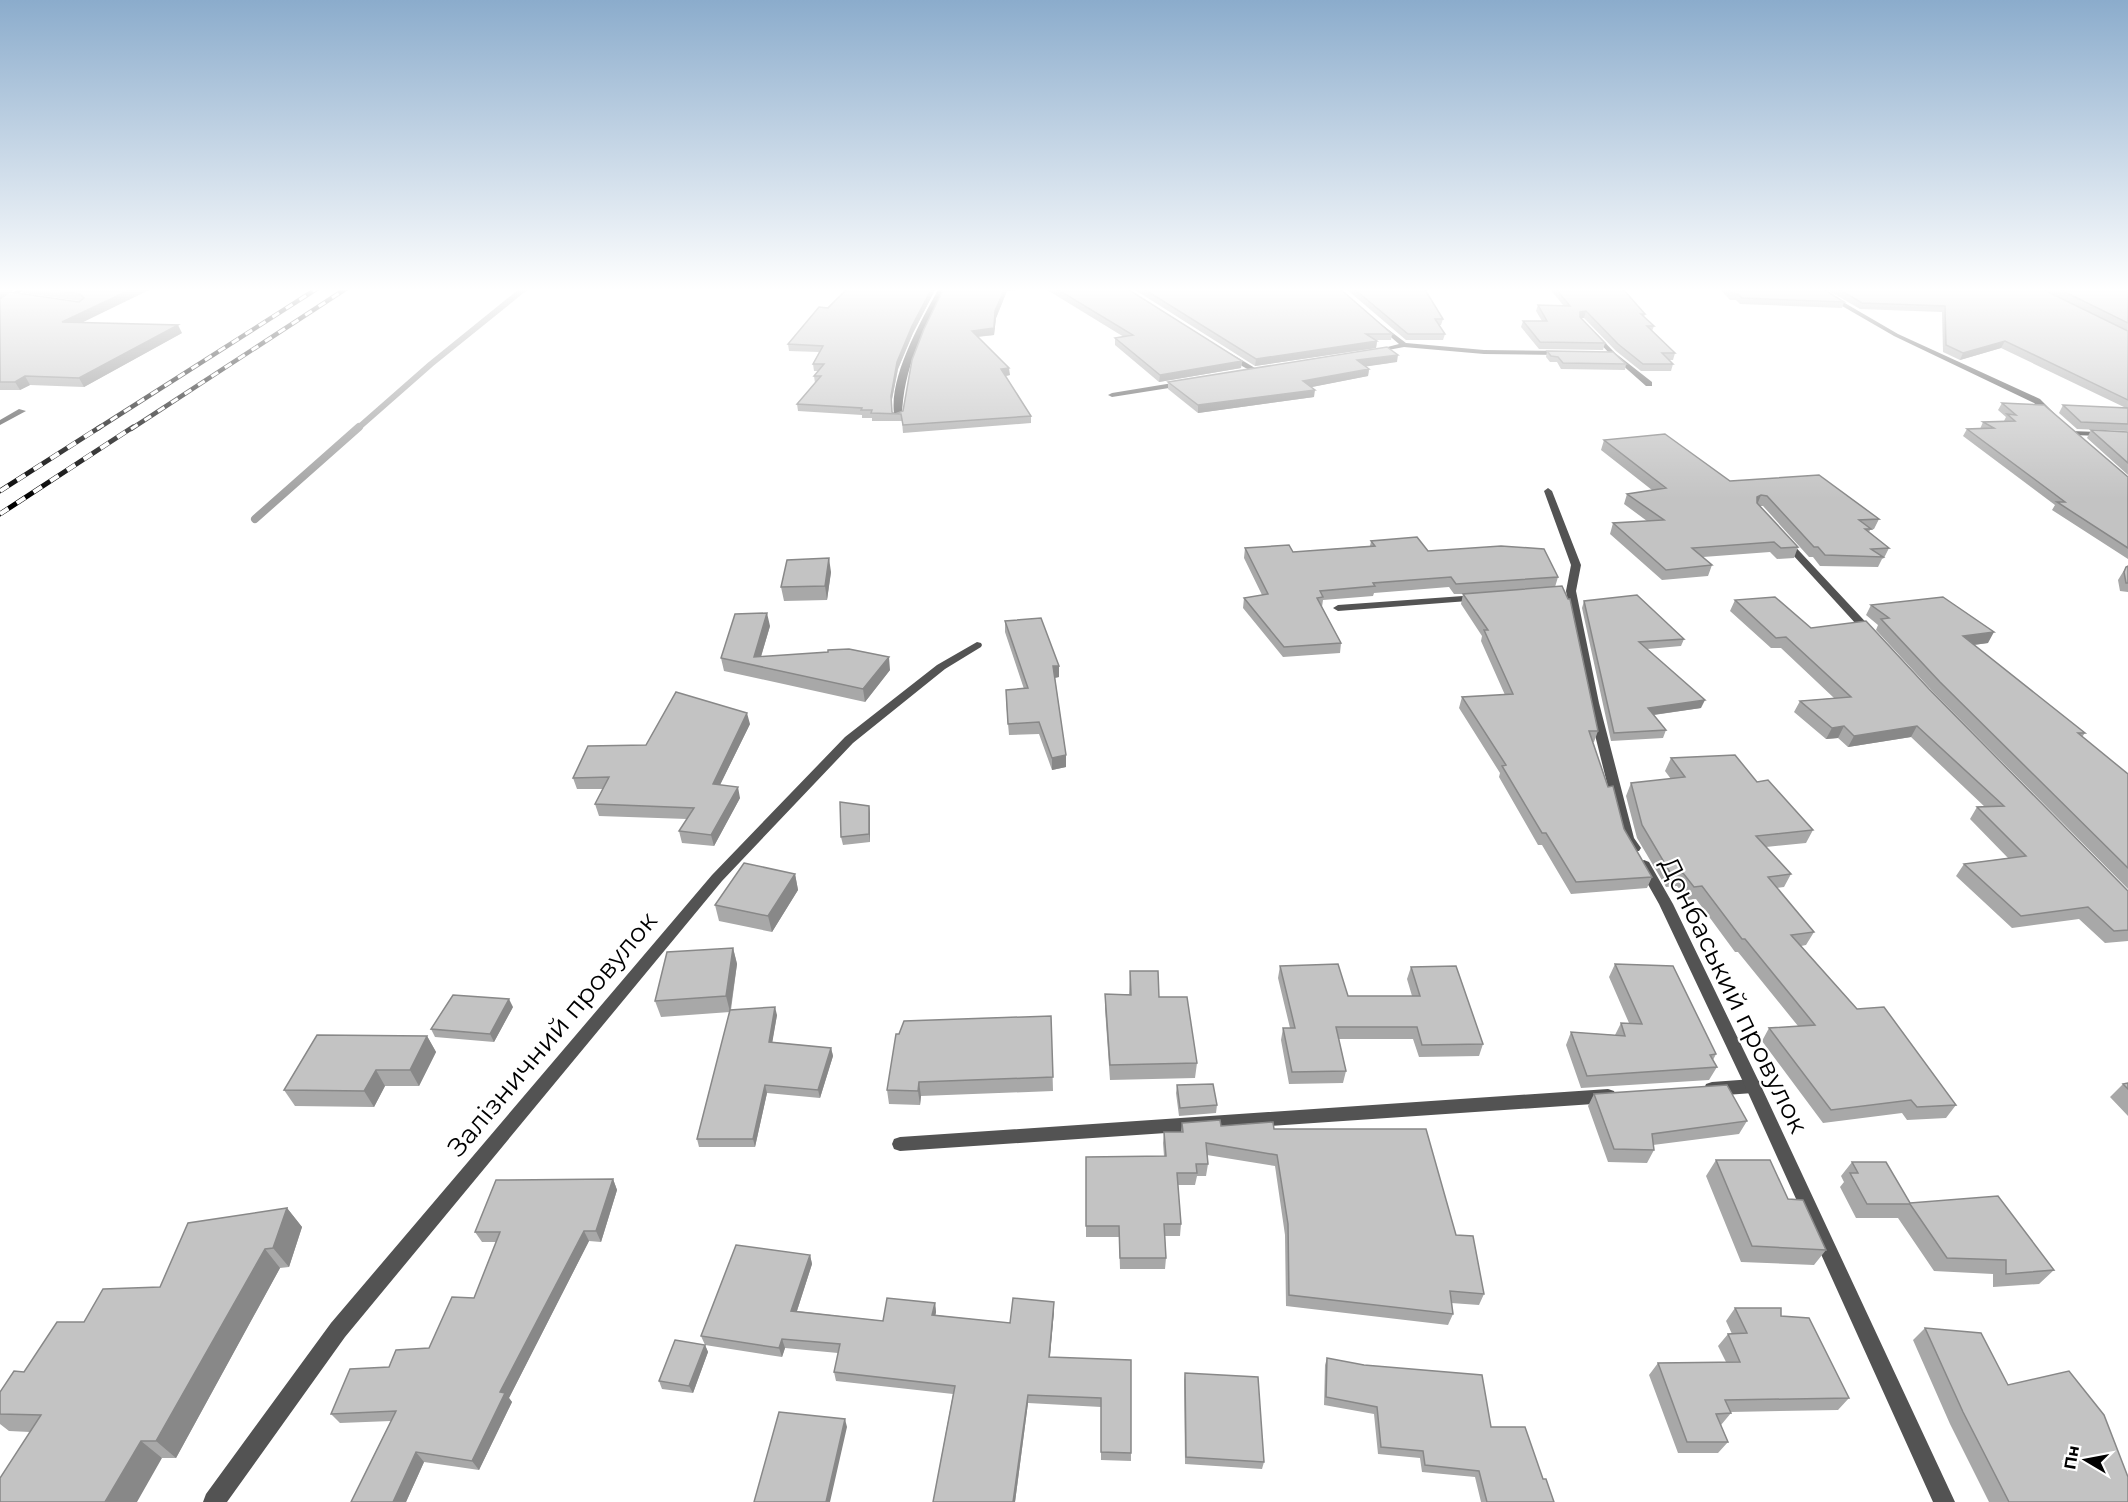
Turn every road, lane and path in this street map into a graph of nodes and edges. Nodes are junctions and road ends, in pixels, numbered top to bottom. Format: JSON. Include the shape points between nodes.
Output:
{"nodes":[{"id":1,"x":908,"y":358,"type":"edge"},
{"id":2,"x":1235,"y":358,"type":"edge"},
{"id":3,"x":1618,"y":358,"type":"edge"},
{"id":4,"x":1945,"y":358,"type":"edge"},
{"id":5,"x":1277,"y":367,"type":"edge"},
{"id":6,"x":1254,"y":370,"type":"junction"},
{"id":7,"x":1243,"y":372,"type":"edge"},
{"id":8,"x":1199,"y":380,"type":"edge"},
{"id":9,"x":1649,"y":384,"type":"dead end"},
{"id":10,"x":1112,"y":395,"type":"dead end"},
{"id":11,"x":22,"y":411,"type":"dead end"},
{"id":12,"x":898,"y":417,"type":"edge"},
{"id":13,"x":2055,"y":417,"type":"edge"},
{"id":14,"x":0,"y":423,"type":"edge"},
{"id":15,"x":2064,"y":425,"type":"edge"},
{"id":16,"x":2073,"y":433,"type":"junction"},
{"id":17,"x":2128,"y":435,"type":"edge"},
{"id":18,"x":2081,"y":440,"type":"edge"},
{"id":19,"x":1548,"y":490,"type":"dead end"},
{"id":20,"x":1781,"y":536,"type":"edge"},
{"id":21,"x":1489,"y":597,"type":"edge"},
{"id":22,"x":1338,"y":608,"type":"dead end"},
{"id":23,"x":977,"y":645,"type":"dead end"},
{"id":24,"x":1881,"y":646,"type":"edge"},
{"id":25,"x":1753,"y":1086,"type":"junction"},
{"id":26,"x":1694,"y":1090,"type":"edge"},
{"id":27,"x":1623,"y":1095,"type":"edge"},
{"id":28,"x":900,"y":1144,"type":"dead end"},
{"id":29,"x":214,"y":1502,"type":"edge"},
{"id":30,"x":1944,"y":1502,"type":"edge"}],
"edges":[{"from":1,"to":12,"type":"street","via":[[897,396]]},
{"from":2,"to":6,"type":"street"},
{"from":3,"to":9,"type":"street"},
{"from":4,"to":13,"type":"street","via":[[2037,401]]},
{"from":5,"to":6,"type":"street"},
{"from":6,"to":7,"type":"street"},
{"from":8,"to":10,"type":"street"},
{"from":11,"to":14,"type":"street"},
{"from":15,"to":16,"type":"street"},
{"from":16,"to":17,"type":"street"},
{"from":16,"to":18,"type":"street"},
{"from":19,"to":25,"type":"street","name":"Донбаський провулок","via":[[1576,565],[1565,592],[1628,839],[1666,904]]},
{"from":20,"to":24,"type":"street"},
{"from":21,"to":22,"type":"street"},
{"from":23,"to":29,"type":"street","name":"Залізничний провулок","via":[[941,667],[849,740],[717,878],[338,1330]]},
{"from":25,"to":26,"type":"street"},
{"from":25,"to":30,"type":"street","name":"Донбаський провулок"},
{"from":27,"to":28,"type":"street"}]}
